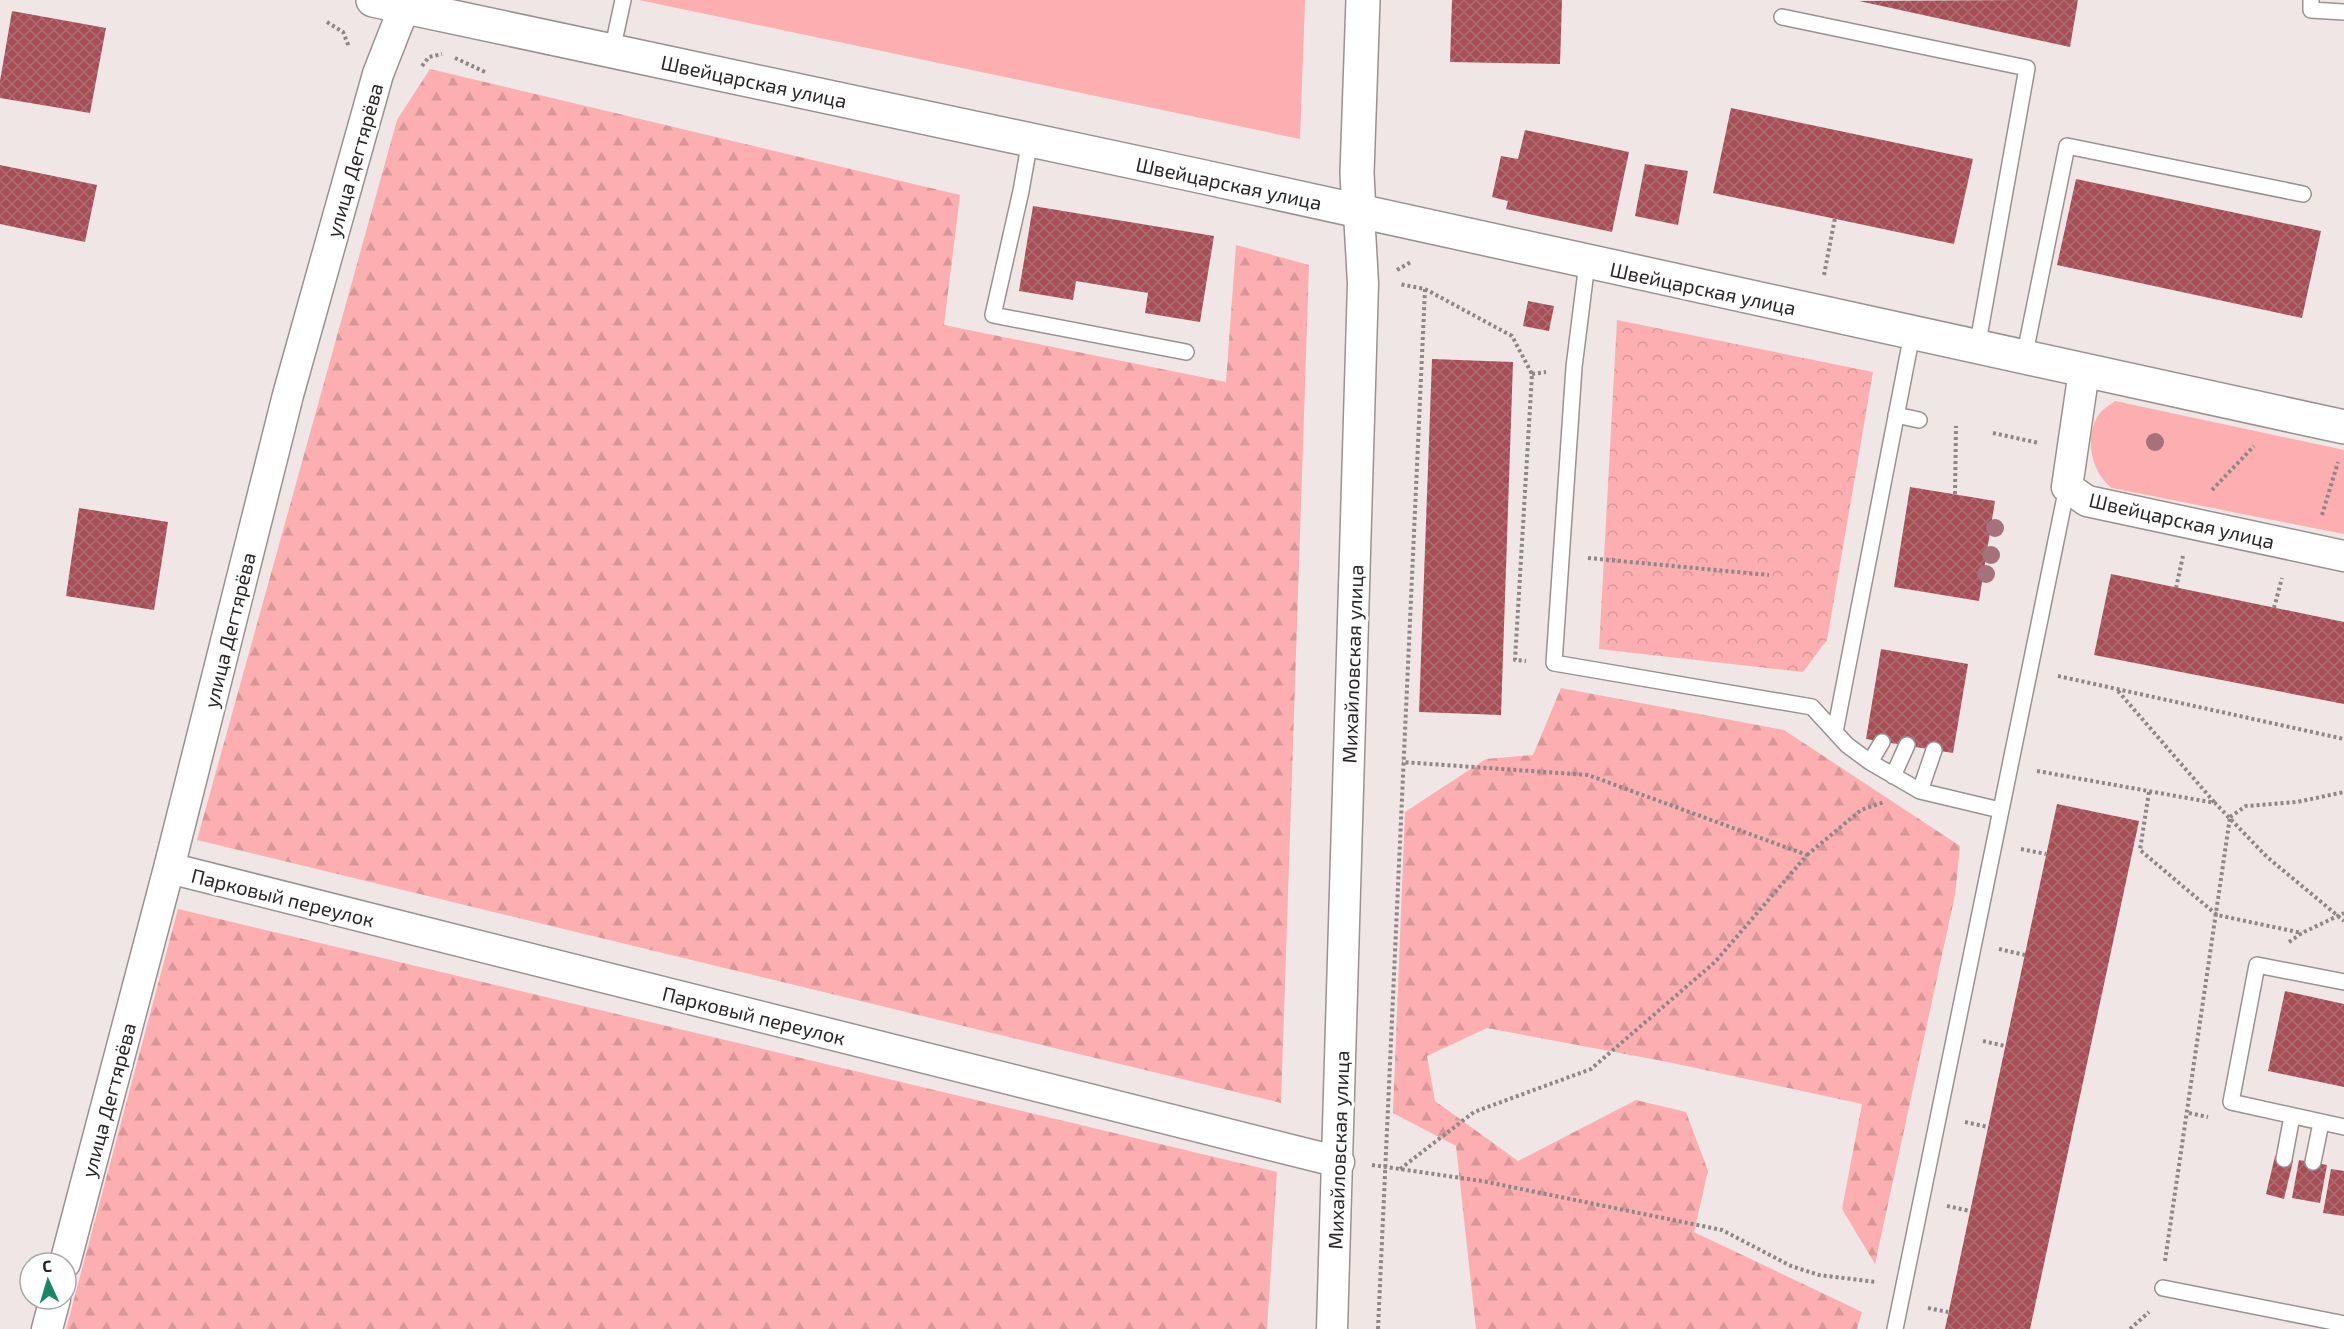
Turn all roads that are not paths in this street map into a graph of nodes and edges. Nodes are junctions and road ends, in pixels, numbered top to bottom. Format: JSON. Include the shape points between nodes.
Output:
{"nodes":[{"id":1,"x":373,"y":0,"type":"edge"},
{"id":2,"x":623,"y":0,"type":"edge"},
{"id":3,"x":1363,"y":0,"type":"edge"},
{"id":4,"x":2311,"y":0,"type":"edge"},
{"id":5,"x":406,"y":3,"type":"edge"},
{"id":6,"x":2344,"y":12,"type":"edge"},
{"id":7,"x":1782,"y":17,"type":"dead end"},
{"id":8,"x":612,"y":51,"type":"junction"},
{"id":9,"x":1030,"y":140,"type":"junction"},
{"id":10,"x":2303,"y":194,"type":"dead end"},
{"id":11,"x":1359,"y":213,"type":"junction"},
{"id":12,"x":1587,"y":263,"type":"junction"},
{"id":13,"x":1912,"y":334,"type":"junction"},
{"id":14,"x":1977,"y":348,"type":"junction"},
{"id":15,"x":1186,"y":352,"type":"dead end"},
{"id":16,"x":2024,"y":358,"type":"junction"},
{"id":17,"x":2084,"y":371,"type":"junction"},
{"id":18,"x":1896,"y":415,"type":"junction"},
{"id":19,"x":1919,"y":420,"type":"dead end"},
{"id":20,"x":2342,"y":441,"type":"edge"},
{"id":21,"x":2067,"y":487,"type":"junction"},
{"id":22,"x":2344,"y":556,"type":"edge"},
{"id":23,"x":1835,"y":732,"type":"junction"},
{"id":24,"x":1882,"y":742,"type":"dead end"},
{"id":25,"x":1907,"y":745,"type":"dead end"},
{"id":26,"x":1934,"y":750,"type":"dead end"},
{"id":27,"x":1870,"y":762,"type":"junction"},
{"id":28,"x":1893,"y":776,"type":"junction"},
{"id":29,"x":1920,"y":791,"type":"junction"},
{"id":30,"x":2000,"y":810,"type":"junction"},
{"id":31,"x":170,"y":868,"type":"junction"},
{"id":32,"x":2344,"y":982,"type":"edge"},
{"id":33,"x":2292,"y":1116,"type":"junction"},
{"id":34,"x":2321,"y":1123,"type":"junction"},
{"id":35,"x":2344,"y":1127,"type":"edge"},
{"id":36,"x":2284,"y":1158,"type":"dead end"},
{"id":37,"x":1339,"y":1162,"type":"junction"},
{"id":38,"x":2313,"y":1162,"type":"dead end"},
{"id":39,"x":68,"y":1251,"type":"edge"},
{"id":40,"x":2163,"y":1288,"type":"road end"},
{"id":41,"x":52,"y":1311,"type":"edge"},
{"id":42,"x":2344,"y":1324,"type":"edge"},
{"id":43,"x":47,"y":1329,"type":"edge"},
{"id":44,"x":1332,"y":1329,"type":"edge"},
{"id":45,"x":1895,"y":1329,"type":"edge"}],
"edges":[{"from":1,"to":5,"type":"street","name":"Швейцарская улица"},
{"from":2,"to":8,"type":"lane"},
{"from":3,"to":11,"type":"street","name":"Михайловская улица"},
{"from":4,"to":6,"type":"lane","via":[[2311,10]]},
{"from":5,"to":8,"type":"street","name":"Швейцарская улица"},
{"from":5,"to":31,"type":"street","name":"улица Дегтярёва","via":[[378,74],[288,396]]},
{"from":7,"to":14,"type":"lane","via":[[2027,68]]},
{"from":8,"to":9,"type":"street","name":"Швейцарская улица"},
{"from":9,"to":11,"type":"street","name":"Швейцарская улица"},
{"from":9,"to":15,"type":"lane","via":[[993,315]]},
{"from":10,"to":16,"type":"lane","via":[[2067,146]]},
{"from":11,"to":12,"type":"street","name":"Швейцарская улица"},
{"from":11,"to":37,"type":"street","name":"Михайловская улица","via":[[1363,283]]},
{"from":12,"to":13,"type":"street","name":"Швейцарская улица"},
{"from":12,"to":23,"type":"lane","via":[[1574,367],[1554,663],[1812,707]]},
{"from":13,"to":14,"type":"street","name":"Швейцарская улица"},
{"from":13,"to":18,"type":"lane"},
{"from":14,"to":16,"type":"street","name":"Швейцарская улица"},
{"from":16,"to":17,"type":"street","name":"Швейцарская улица"},
{"from":17,"to":20,"type":"street","name":"Швейцарская улица","via":[[2284,414]]},
{"from":17,"to":21,"type":"street","name":"Швейцарская улица"},
{"from":18,"to":19,"type":"lane"},
{"from":18,"to":23,"type":"lane"},
{"from":21,"to":22,"type":"street","name":"Швейцарская улица","via":[[2087,501],[2183,535]]},
{"from":21,"to":30,"type":"lane"},
{"from":23,"to":27,"type":"lane"},
{"from":24,"to":27,"type":"lane"},
{"from":25,"to":28,"type":"lane"},
{"from":26,"to":29,"type":"lane"},
{"from":27,"to":28,"type":"lane"},
{"from":28,"to":29,"type":"lane"},
{"from":29,"to":30,"type":"lane"},
{"from":30,"to":45,"type":"lane"},
{"from":31,"to":37,"type":"street","name":"Парковый переулок"},
{"from":31,"to":39,"type":"street","name":"улица Дегтярёва"},
{"from":32,"to":33,"type":"lane","via":[[2257,965],[2231,1102]]},
{"from":33,"to":34,"type":"lane"},
{"from":33,"to":36,"type":"lane"},
{"from":34,"to":35,"type":"lane"},
{"from":34,"to":38,"type":"lane"},
{"from":37,"to":44,"type":"street","name":"Михайловская улица"},
{"from":40,"to":42,"type":"lane"},
{"from":41,"to":43,"type":"street"}]}
